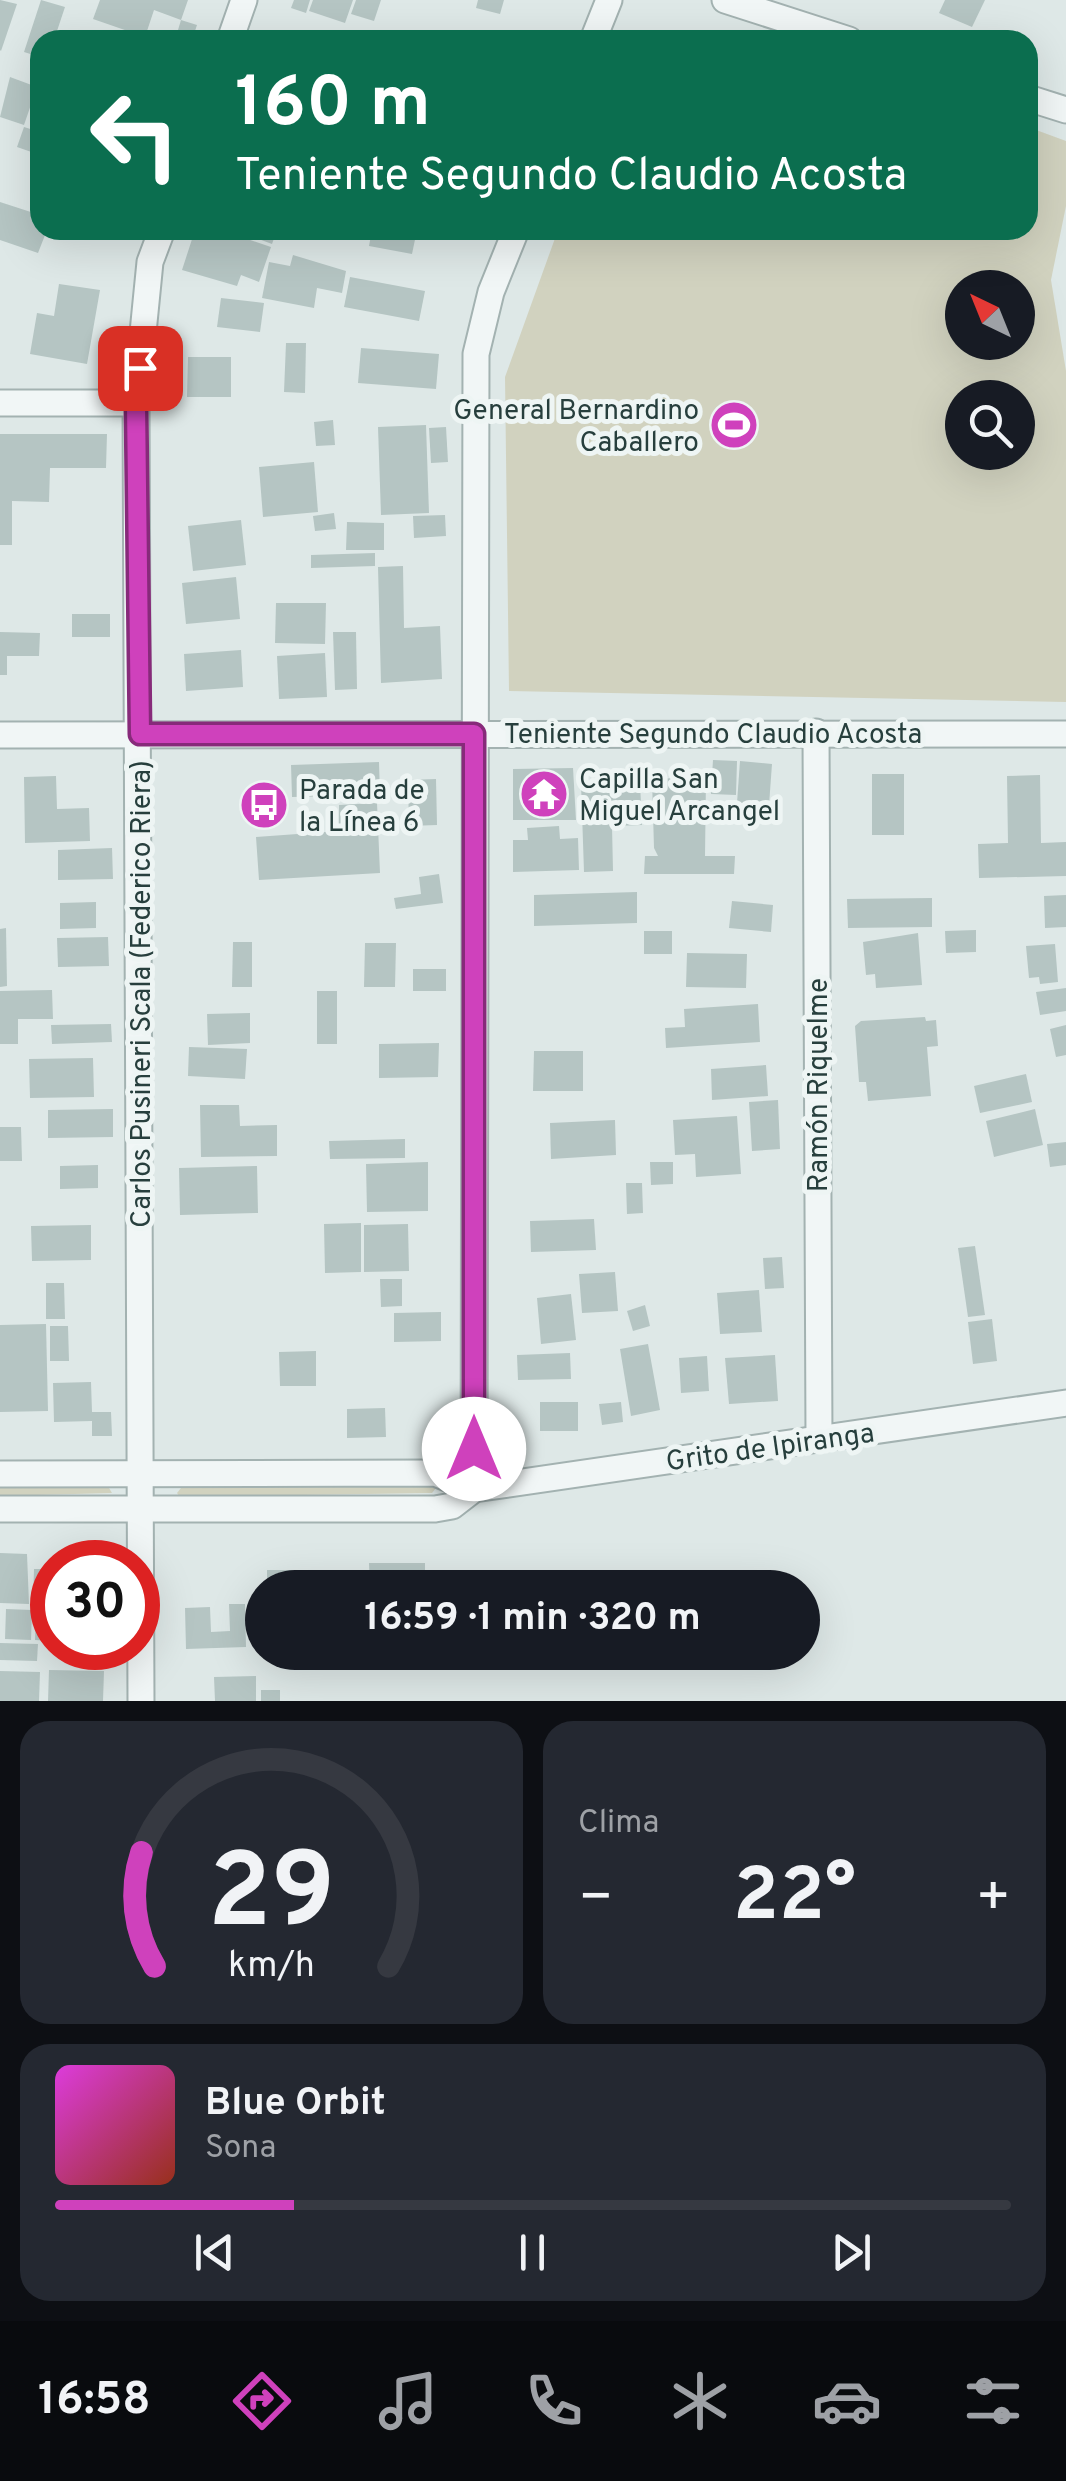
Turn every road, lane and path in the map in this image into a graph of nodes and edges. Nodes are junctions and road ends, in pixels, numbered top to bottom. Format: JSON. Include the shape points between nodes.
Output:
{"nodes":[{"id":1,"x":244,"y":0,"type":"edge"},
{"id":2,"x":609,"y":0,"type":"edge"},
{"id":3,"x":725,"y":0,"type":"edge"},
{"id":4,"x":234,"y":30,"type":"edge"},
{"id":5,"x":597,"y":30,"type":"edge"},
{"id":6,"x":818,"y":30,"type":"edge"},
{"id":7,"x":1038,"y":101,"type":"edge"},
{"id":8,"x":1066,"y":110,"type":"edge"},
{"id":9,"x":158,"y":240,"type":"edge"},
{"id":10,"x":512,"y":240,"type":"edge"},
{"id":11,"x":0,"y":403,"type":"edge"},
{"id":12,"x":136,"y":404,"type":"junction"},
{"id":13,"x":816,"y":732,"type":"junction"},
{"id":14,"x":140,"y":734,"type":"junction"},
{"id":15,"x":474,"y":734,"type":"junction"},
{"id":16,"x":1066,"y":734,"type":"edge"},
{"id":17,"x":0,"y":735,"type":"edge"},
{"id":18,"x":1066,"y":1403,"type":"edge"},
{"id":19,"x":820,"y":1439,"type":"junction"},
{"id":20,"x":0,"y":1474,"type":"edge"},
{"id":21,"x":138,"y":1474,"type":"junction"},
{"id":22,"x":474,"y":1488,"type":"junction"},
{"id":23,"x":0,"y":1510,"type":"edge"},
{"id":24,"x":138,"y":1510,"type":"junction"},
{"id":25,"x":140,"y":1701,"type":"edge"}],
"edges":[{"from":1,"to":4,"type":"street"},
{"from":2,"to":5,"type":"street"},
{"from":3,"to":6,"type":"street"},
{"from":7,"to":8,"type":"street"},
{"from":9,"to":12,"type":"street","name":"Carlos Pusineri Scala (Federico Riera)","via":[[150,262]]},
{"from":10,"to":15,"type":"street","via":[[476,354]]},
{"from":11,"to":12,"type":"street"},
{"from":12,"to":14,"type":"street","name":"Carlos Pusineri Scala (Federico Riera)"},
{"from":13,"to":15,"type":"street","name":"Teniente Segundo Claudio Acosta"},
{"from":13,"to":16,"type":"street","name":"Teniente Segundo Claudio Acosta"},
{"from":13,"to":19,"type":"street","name":"Ramón Riquelme"},
{"from":14,"to":15,"type":"street","name":"Teniente Segundo Claudio Acosta"},
{"from":14,"to":17,"type":"street","name":"Teniente Segundo Claudio Acosta"},
{"from":14,"to":21,"type":"street","name":"Carlos Pusineri Scala (Federico Riera)"},
{"from":15,"to":22,"type":"street"},
{"from":18,"to":19,"type":"street","name":"Grito de Ipiranga"},
{"from":19,"to":22,"type":"street","name":"Grito de Ipiranga"},
{"from":20,"to":21,"type":"street","name":"Grito de Ipiranga"},
{"from":21,"to":22,"type":"street","name":"Grito de Ipiranga","via":[[436,1473]]},
{"from":21,"to":24,"type":"street","name":"Carlos Pusineri Scala (Federico Riera)"},
{"from":22,"to":24,"type":"street","name":"Grito de Ipiranga","via":[[452,1506],[434,1508]]},
{"from":23,"to":24,"type":"street","name":"Grito de Ipiranga"},
{"from":24,"to":25,"type":"street","name":"Carlos Pusineri Scala (Federico Riera)"}]}
